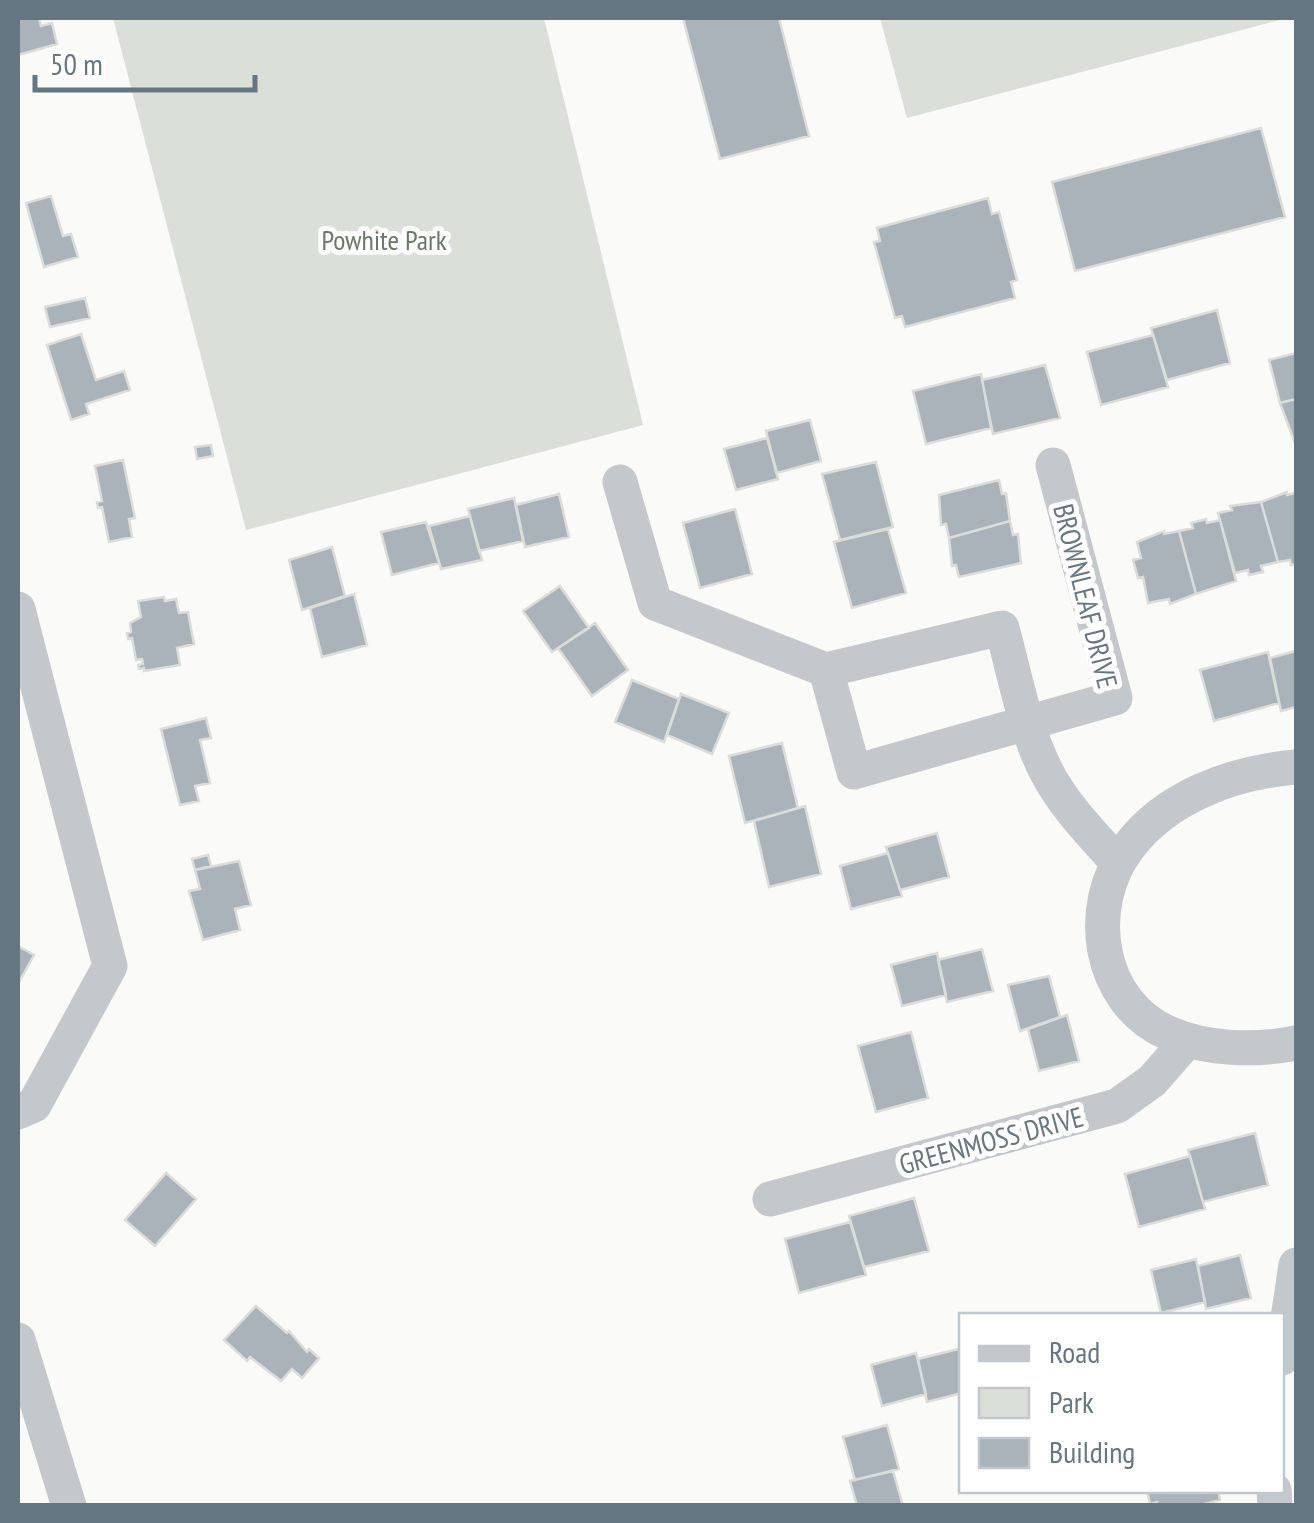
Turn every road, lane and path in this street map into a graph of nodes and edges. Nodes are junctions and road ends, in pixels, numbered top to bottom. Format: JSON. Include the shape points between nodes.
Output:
{"nodes":[{"id":1,"x":1053,"y":466,"type":"dead end"},
{"id":2,"x":620,"y":482,"type":"dead end"},
{"id":3,"x":18,"y":609,"type":"edge"},
{"id":4,"x":826,"y":670,"type":"junction"},
{"id":5,"x":1028,"y":724,"type":"junction"},
{"id":6,"x":1296,"y":767,"type":"edge"},
{"id":7,"x":1118,"y":863,"type":"junction"},
{"id":8,"x":1188,"y":1040,"type":"junction"},
{"id":9,"x":1296,"y":1042,"type":"edge"},
{"id":10,"x":1239,"y":1048,"type":"junction"},
{"id":11,"x":1296,"y":1074,"type":"edge"},
{"id":12,"x":18,"y":1112,"type":"edge"},
{"id":13,"x":770,"y":1199,"type":"dead end"},
{"id":14,"x":1296,"y":1265,"type":"edge"},
{"id":15,"x":18,"y":1340,"type":"edge"},
{"id":16,"x":1284,"y":1345,"type":"edge"},
{"id":17,"x":1296,"y":1350,"type":"edge"},
{"id":18,"x":1284,"y":1377,"type":"edge"},
{"id":19,"x":69,"y":1506,"type":"edge"}],
"edges":[{"from":1,"to":5,"type":"street","name":"BROWNLEAF DRIVE","via":[[1115,698]]},
{"from":2,"to":4,"type":"street","via":[[654,603]]},
{"from":3,"to":12,"type":"street","via":[[110,966],[34,1105]]},
{"from":4,"to":5,"type":"street","via":[[1002,628]]},
{"from":4,"to":5,"type":"street","name":"BROWNLEAF DRIVE","via":[[854,772]]},
{"from":5,"to":7,"type":"street","via":[[1054,784]]},
{"from":6,"to":7,"type":"street","via":[[1236,777],[1198,793],[1142,832]]},
{"from":7,"to":8,"type":"street","via":[[1100,927],[1108,964],[1150,1023]]},
{"from":8,"to":10,"type":"street"},
{"from":8,"to":13,"type":"street","name":"GREENMOSS DRIVE","via":[[1152,1081],[1117,1106]]},
{"from":9,"to":10,"type":"street"},
{"from":10,"to":11,"type":"street"},
{"from":14,"to":16,"type":"street"},
{"from":15,"to":19,"type":"street"},
{"from":17,"to":18,"type":"street"}]}
